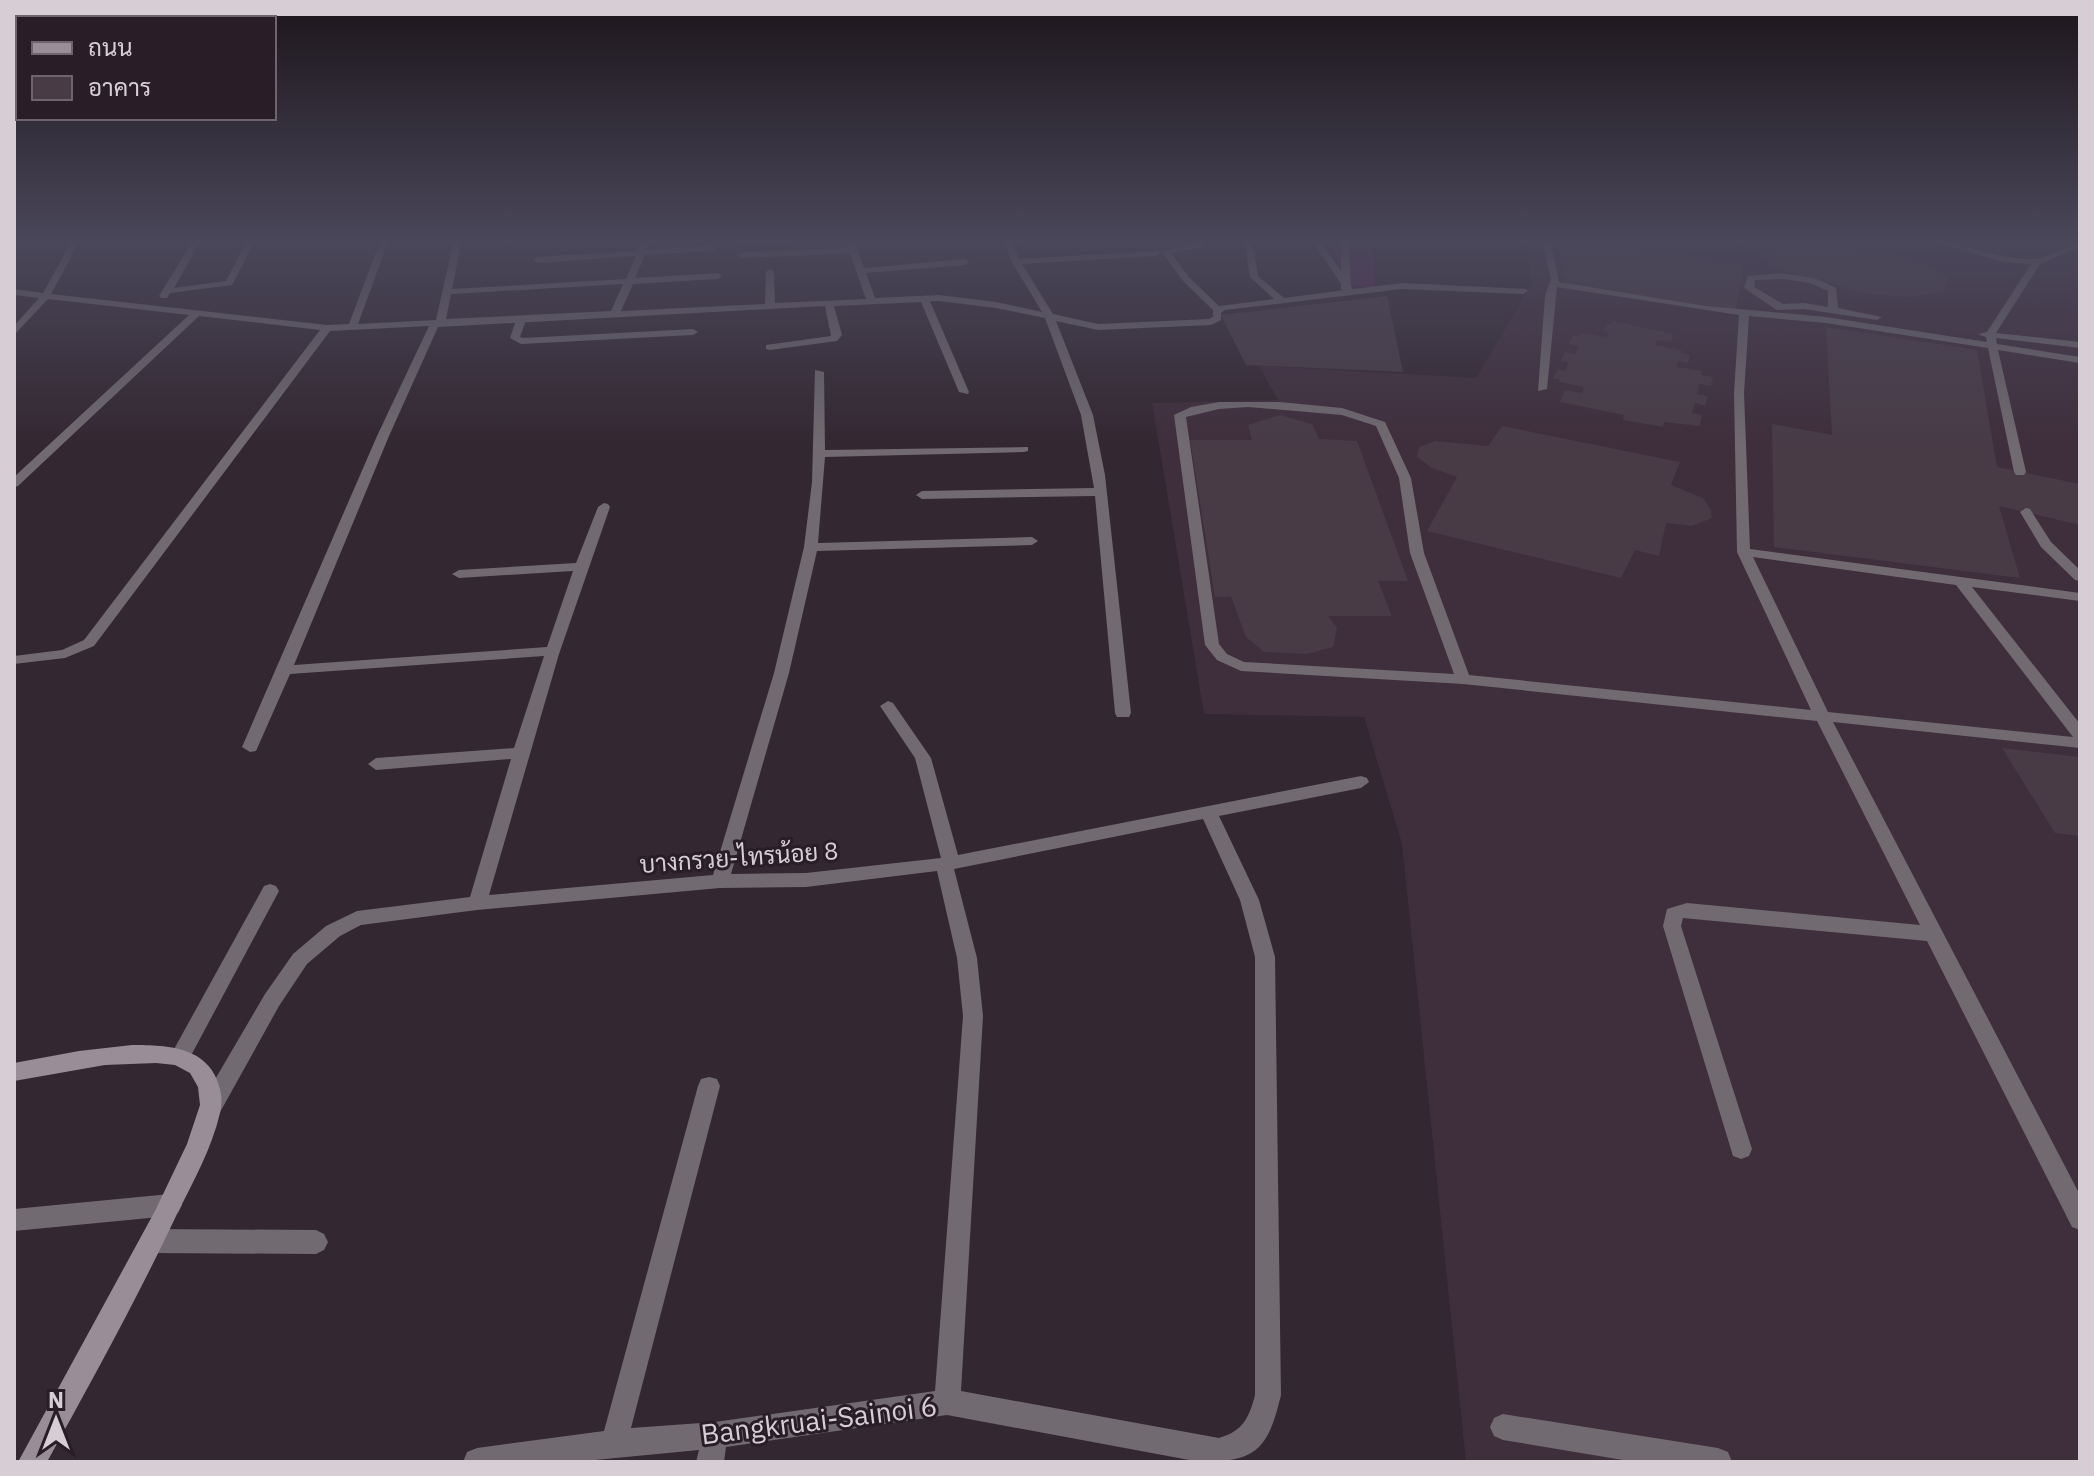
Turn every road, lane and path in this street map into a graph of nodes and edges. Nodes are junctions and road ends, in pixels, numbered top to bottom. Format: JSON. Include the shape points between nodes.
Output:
{"nodes":[{"id":1,"x":35,"y":308,"type":"edge"},
{"id":2,"x":148,"y":308,"type":"edge"},
{"id":3,"x":359,"y":308,"type":"edge"},
{"id":4,"x":441,"y":308,"type":"edge"},
{"id":5,"x":617,"y":308,"type":"edge"},
{"id":6,"x":737,"y":308,"type":"edge"},
{"id":7,"x":830,"y":308,"type":"edge"},
{"id":8,"x":928,"y":308,"type":"edge"},
{"id":9,"x":1008,"y":308,"type":"edge"},
{"id":10,"x":1044,"y":308,"type":"edge"},
{"id":11,"x":1216,"y":308,"type":"edge"},
{"id":12,"x":1233,"y":308,"type":"edge"},
{"id":13,"x":1549,"y":308,"type":"edge"},
{"id":14,"x":1705,"y":308,"type":"edge"},
{"id":15,"x":1777,"y":308,"type":"edge"},
{"id":16,"x":1797,"y":308,"type":"edge"},
{"id":17,"x":2010,"y":308,"type":"edge"},
{"id":18,"x":157,"y":309,"type":"joint"},
{"id":19,"x":1218,"y":310,"type":"junction"},
{"id":20,"x":1833,"y":310,"type":"joint"},
{"id":21,"x":196,"y":314,"type":"junction"},
{"id":22,"x":1744,"y":314,"type":"junction"},
{"id":23,"x":614,"y":315,"type":"junction"},
{"id":24,"x":1049,"y":316,"type":"junction"},
{"id":25,"x":521,"y":320,"type":"junction"},
{"id":26,"x":437,"y":325,"type":"junction"},
{"id":27,"x":327,"y":328,"type":"junction"},
{"id":28,"x":352,"y":328,"type":"junction"},
{"id":29,"x":14,"y":332,"type":"edge"},
{"id":30,"x":693,"y":332,"type":"dead end"},
{"id":31,"x":1991,"y":340,"type":"junction"},
{"id":32,"x":2080,"y":345,"type":"edge"},
{"id":33,"x":770,"y":347,"type":"dead end"},
{"id":34,"x":2080,"y":360,"type":"edge"},
{"id":35,"x":819,"y":372,"type":"dead end"},
{"id":36,"x":1542,"y":389,"type":"dead end"},
{"id":37,"x":964,"y":392,"type":"dead end"},
{"id":38,"x":1024,"y":449,"type":"dead end"},
{"id":39,"x":821,"y":454,"type":"junction"},
{"id":40,"x":2020,"y":472,"type":"dead end"},
{"id":41,"x":14,"y":483,"type":"edge"},
{"id":42,"x":1100,"y":492,"type":"junction"},
{"id":43,"x":922,"y":495,"type":"dead end"},
{"id":44,"x":604,"y":507,"type":"dead end"},
{"id":45,"x":2026,"y":512,"type":"dead end"},
{"id":46,"x":1032,"y":541,"type":"dead end"},
{"id":47,"x":811,"y":547,"type":"junction"},
{"id":48,"x":1744,"y":552,"type":"junction"},
{"id":49,"x":581,"y":567,"type":"junction"},
{"id":50,"x":459,"y":574,"type":"dead end"},
{"id":51,"x":2080,"y":577,"type":"edge"},
{"id":52,"x":1960,"y":580,"type":"junction"},
{"id":53,"x":2080,"y":597,"type":"edge"},
{"id":54,"x":555,"y":651,"type":"junction"},
{"id":55,"x":14,"y":660,"type":"edge"},
{"id":56,"x":284,"y":670,"type":"junction"},
{"id":57,"x":1463,"y":679,"type":"junction"},
{"id":58,"x":888,"y":706,"type":"dead end"},
{"id":59,"x":1123,"y":713,"type":"dead end"},
{"id":60,"x":1821,"y":714,"type":"junction"},
{"id":61,"x":2080,"y":735,"type":"edge"},
{"id":62,"x":2080,"y":743,"type":"edge"},
{"id":63,"x":250,"y":747,"type":"dead end"},
{"id":64,"x":520,"y":753,"type":"junction"},
{"id":65,"x":376,"y":764,"type":"dead end"},
{"id":66,"x":1361,"y":782,"type":"dead end"},
{"id":67,"x":1208,"y":811,"type":"junction"},
{"id":68,"x":948,"y":863,"type":"junction"},
{"id":69,"x":720,"y":881,"type":"junction"},
{"id":70,"x":270,"y":891,"type":"dead end"},
{"id":71,"x":477,"y":903,"type":"junction"},
{"id":72,"x":1936,"y":934,"type":"junction"},
{"id":73,"x":180,"y":1057,"type":"junction"},
{"id":74,"x":14,"y":1072,"type":"edge"},
{"id":75,"x":709,"y":1086,"type":"dead end"},
{"id":76,"x":211,"y":1107,"type":"junction"},
{"id":77,"x":1741,"y":1149,"type":"dead end"},
{"id":78,"x":170,"y":1205,"type":"junction"},
{"id":79,"x":2080,"y":1219,"type":"edge"},
{"id":80,"x":14,"y":1220,"type":"edge"},
{"id":81,"x":153,"y":1241,"type":"junction"},
{"id":82,"x":316,"y":1242,"type":"dead end"},
{"id":83,"x":947,"y":1402,"type":"junction"},
{"id":84,"x":1503,"y":1427,"type":"dead end"},
{"id":85,"x":715,"y":1435,"type":"junction"},
{"id":86,"x":614,"y":1443,"type":"junction"},
{"id":87,"x":32,"y":1462,"type":"edge"},
{"id":88,"x":477,"y":1462,"type":"edge"},
{"id":89,"x":710,"y":1462,"type":"edge"},
{"id":90,"x":1718,"y":1462,"type":"edge"}],
"edges":[{"from":1,"to":29,"type":"street"},
{"from":2,"to":18,"type":"street"},
{"from":3,"to":28,"type":"street"},
{"from":4,"to":26,"type":"street"},
{"from":5,"to":23,"type":"street"},
{"from":6,"to":23,"type":"street"},
{"from":7,"to":33,"type":"street","via":[[834,339]]},
{"from":8,"to":37,"type":"street"},
{"from":9,"to":24,"type":"street"},
{"from":10,"to":24,"type":"street"},
{"from":11,"to":19,"type":"street"},
{"from":12,"to":19,"type":"street"},
{"from":13,"to":36,"type":"street"},
{"from":14,"to":22,"type":"street"},
{"from":15,"to":22,"type":"street"},
{"from":16,"to":20,"type":"street"},
{"from":17,"to":31,"type":"street"},
{"from":18,"to":21,"type":"street"},
{"from":19,"to":24,"type":"street","via":[[1218,318],[1211,322],[1121,328]]},
{"from":20,"to":31,"type":"street"},
{"from":21,"to":27,"type":"street"},
{"from":21,"to":41,"type":"street"},
{"from":22,"to":31,"type":"street"},
{"from":22,"to":48,"type":"street","via":[[1739,393]]},
{"from":23,"to":25,"type":"street"},
{"from":24,"to":42,"type":"street","via":[[1087,415]]},
{"from":25,"to":26,"type":"street"},
{"from":25,"to":30,"type":"street","via":[[515,338],[521,341]]},
{"from":26,"to":28,"type":"street"},
{"from":26,"to":56,"type":"street","via":[[383,436]]},
{"from":27,"to":28,"type":"street"},
{"from":27,"to":55,"type":"street","via":[[89,643],[65,654]]},
{"from":31,"to":32,"type":"street"},
{"from":31,"to":34,"type":"street"},
{"from":31,"to":40,"type":"street"},
{"from":35,"to":39,"type":"street"},
{"from":38,"to":39,"type":"street"},
{"from":39,"to":47,"type":"street"},
{"from":42,"to":43,"type":"street"},
{"from":42,"to":59,"type":"street"},
{"from":44,"to":49,"type":"street"},
{"from":45,"to":51,"type":"street","via":[[2046,544]]},
{"from":46,"to":47,"type":"street"},
{"from":47,"to":69,"type":"street","via":[[793,632]]},
{"from":48,"to":52,"type":"street"},
{"from":48,"to":60,"type":"street"},
{"from":49,"to":50,"type":"street"},
{"from":49,"to":54,"type":"street"},
{"from":52,"to":53,"type":"street"},
{"from":52,"to":61,"type":"street"},
{"from":54,"to":56,"type":"street"},
{"from":54,"to":64,"type":"street"},
{"from":56,"to":63,"type":"street"},
{"from":57,"to":57,"type":"street","via":[[1251,669],[1215,651],[1180,415],[1193,408],[1267,405],[1343,412],[1381,424],[1405,478],[1417,553]]},
{"from":57,"to":60,"type":"street"},
{"from":58,"to":68,"type":"street","via":[[923,758]]},
{"from":60,"to":62,"type":"street"},
{"from":60,"to":72,"type":"street"},
{"from":64,"to":65,"type":"street"},
{"from":64,"to":71,"type":"street"},
{"from":66,"to":67,"type":"street","name":"บางกรวย-ไทรน้อย 8"},
{"from":67,"to":68,"type":"street","name":"บางกรวย-ไทรน้อย 8"},
{"from":67,"to":83,"type":"street","name":"Bangkruai-Sainoi 6","via":[[1250,899],[1265,957],[1268,1395],[1259,1430],[1241,1446],[1219,1452]]},
{"from":68,"to":69,"type":"street","name":"บางกรวย-ไทรน้อย 8","via":[[806,880]]},
{"from":68,"to":83,"type":"street","via":[[969,965],[973,1016]]},
{"from":69,"to":71,"type":"street","name":"บางกรวย-ไทรน้อย 8"},
{"from":70,"to":73,"type":"street"},
{"from":71,"to":76,"type":"street","name":"บางกรวย-ไทรน้อย 8","via":[[357,918],[333,931],[300,959]]},
{"from":72,"to":77,"type":"street","via":[[1687,910],[1674,914],[1672,926]]},
{"from":72,"to":79,"type":"street"},
{"from":73,"to":74,"type":"main road","via":[[127,1053]]},
{"from":73,"to":76,"type":"main road","via":[[206,1076]]},
{"from":75,"to":86,"type":"street"},
{"from":76,"to":78,"type":"main road"},
{"from":78,"to":80,"type":"street"},
{"from":78,"to":81,"type":"main road"},
{"from":81,"to":82,"type":"street"},
{"from":81,"to":87,"type":"main road"},
{"from":83,"to":85,"type":"street","name":"Bangkruai-Sainoi 6"},
{"from":84,"to":90,"type":"street"},
{"from":85,"to":86,"type":"street","name":"Bangkruai-Sainoi 6"},
{"from":85,"to":89,"type":"street"},
{"from":86,"to":88,"type":"street","name":"Bangkruai-Sainoi 6"}]}
